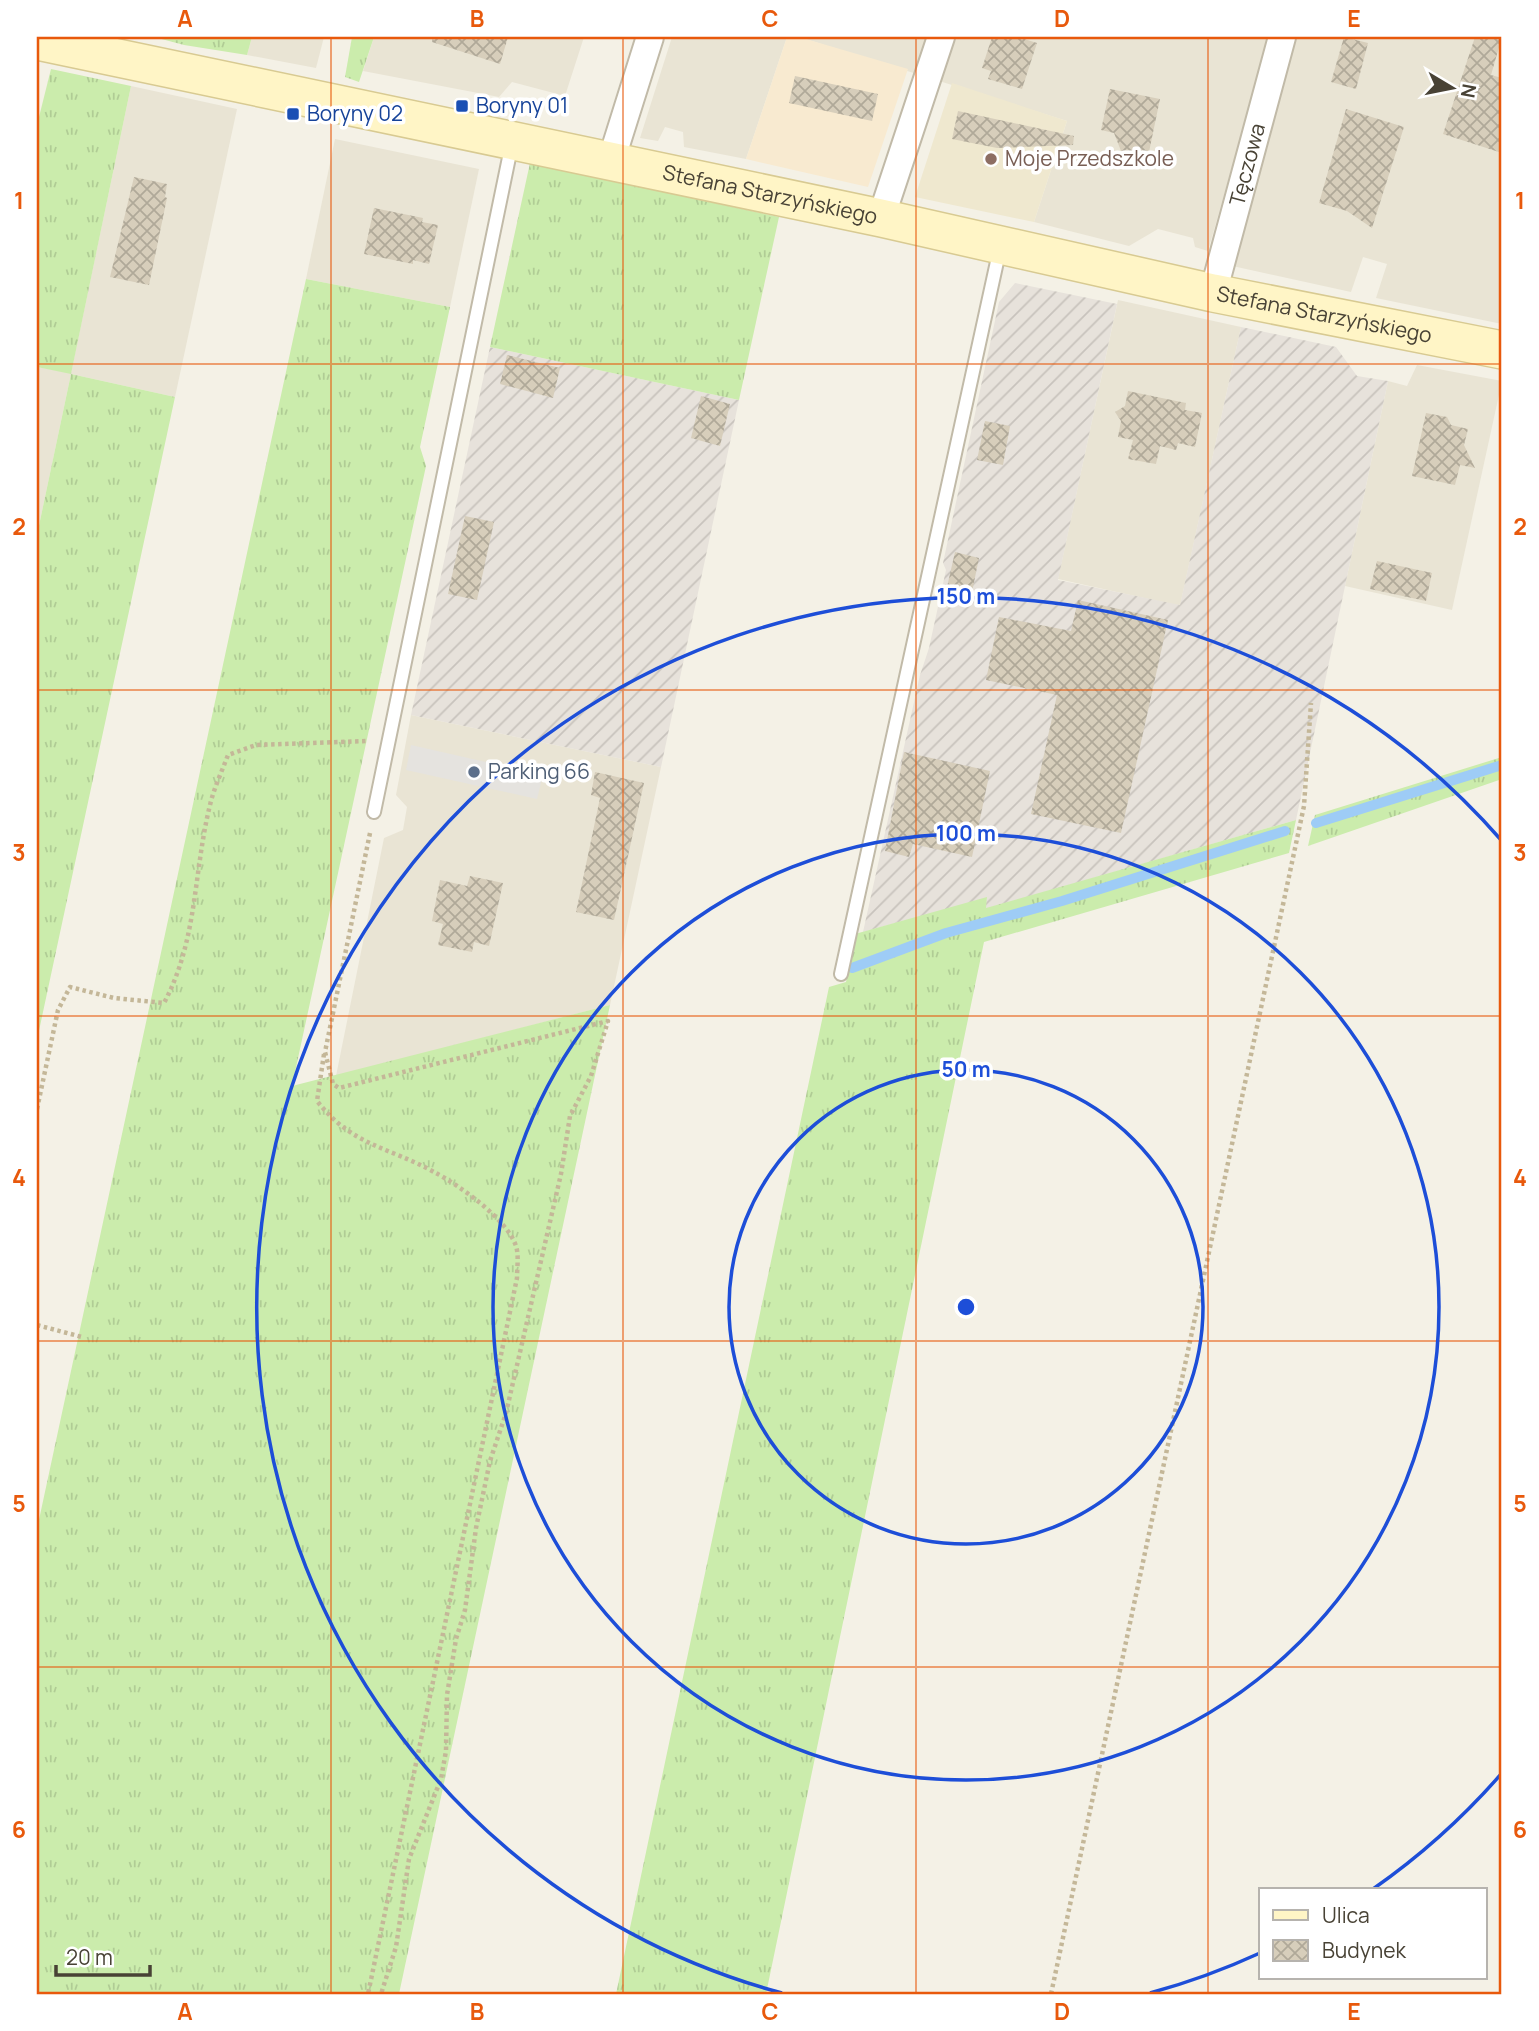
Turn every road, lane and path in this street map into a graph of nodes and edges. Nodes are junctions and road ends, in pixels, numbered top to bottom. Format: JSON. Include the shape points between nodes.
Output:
{"nodes":[{"id":1,"x":650,"y":37,"type":"edge"},
{"id":2,"x":941,"y":37,"type":"edge"},
{"id":3,"x":1282,"y":37,"type":"edge"},
{"id":4,"x":37,"y":43,"type":"edge"},
{"id":5,"x":512,"y":140,"type":"junction"},
{"id":6,"x":611,"y":161,"type":"junction"},
{"id":7,"x":881,"y":218,"type":"junction"},
{"id":8,"x":1000,"y":247,"type":"junction"},
{"id":9,"x":1213,"y":293,"type":"junction"},
{"id":10,"x":1502,"y":350,"type":"edge"},
{"id":11,"x":1311,"y":703,"type":"dead end"},
{"id":12,"x":389,"y":738,"type":"junction"},
{"id":13,"x":374,"y":812,"type":"joint"},
{"id":14,"x":841,"y":974,"type":"dead end"},
{"id":15,"x":325,"y":1052,"type":"junction"},
{"id":16,"x":37,"y":1109,"type":"edge"},
{"id":17,"x":37,"y":1325,"type":"edge"},
{"id":18,"x":82,"y":1337,"type":"dead end"},
{"id":19,"x":368,"y":1994,"type":"edge"},
{"id":20,"x":381,"y":1994,"type":"edge"},
{"id":21,"x":1051,"y":1994,"type":"edge"}],
"edges":[{"from":1,"to":6,"type":"street"},
{"from":2,"to":7,"type":"street"},
{"from":3,"to":9,"type":"street","name":"Tęczowa"},
{"from":4,"to":5,"type":"street","name":"Stefana Starzyńskiego"},
{"from":5,"to":6,"type":"street","name":"Stefana Starzyńskiego"},
{"from":5,"to":12,"type":"lane"},
{"from":6,"to":7,"type":"street","name":"Stefana Starzyńskiego"},
{"from":7,"to":8,"type":"street","name":"Stefana Starzyńskiego"},
{"from":8,"to":9,"type":"street","name":"Stefana Starzyńskiego"},
{"from":8,"to":14,"type":"lane"},
{"from":9,"to":10,"type":"street","name":"Stefana Starzyńskiego"},
{"from":11,"to":21,"type":"path","via":[[1304,806]]},
{"from":12,"to":13,"type":"lane"},
{"from":12,"to":16,"type":"path","via":[[256,746],[228,755],[210,804],[191,935],[175,983],[164,1003],[70,987],[58,1010]]},
{"from":13,"to":15,"type":"path"},
{"from":15,"to":19,"type":"path","via":[[317,1101],[331,1119],[378,1149],[434,1172],[502,1222],[517,1247],[517,1278]]},
{"from":15,"to":20,"type":"path","via":[[333,1084],[339,1088],[608,1021],[590,1076],[570,1116],[561,1174],[476,1528],[447,1695],[441,1779],[409,1859],[396,1947]]},
{"from":17,"to":18,"type":"path"}]}
